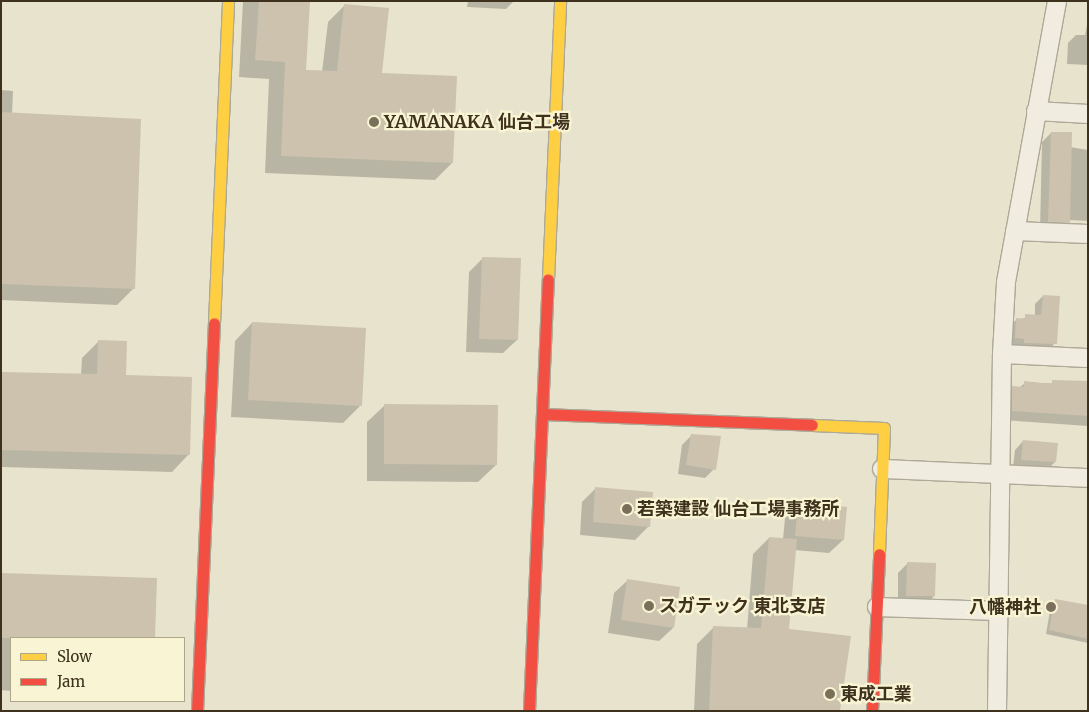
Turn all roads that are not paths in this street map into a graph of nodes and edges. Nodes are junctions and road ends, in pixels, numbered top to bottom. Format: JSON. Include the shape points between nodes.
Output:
{"nodes":[{"id":1,"x":228,"y":1,"type":"edge"},
{"id":2,"x":560,"y":1,"type":"edge"},
{"id":3,"x":1056,"y":1,"type":"edge"},
{"id":4,"x":1036,"y":112,"type":"junction"},
{"id":5,"x":1088,"y":114,"type":"edge"},
{"id":6,"x":1016,"y":232,"type":"junction"},
{"id":7,"x":1088,"y":234,"type":"edge"},
{"id":8,"x":1002,"y":354,"type":"junction"},
{"id":9,"x":1088,"y":358,"type":"edge"},
{"id":10,"x":542,"y":414,"type":"junction"},
{"id":11,"x":882,"y":469,"type":"junction"},
{"id":12,"x":999,"y":474,"type":"junction"},
{"id":13,"x":1088,"y":478,"type":"edge"},
{"id":14,"x":877,"y":607,"type":"junction"},
{"id":15,"x":997,"y":611,"type":"junction"},
{"id":16,"x":197,"y":711,"type":"edge"},
{"id":17,"x":528,"y":711,"type":"edge"},
{"id":18,"x":872,"y":711,"type":"edge"},
{"id":19,"x":997,"y":711,"type":"edge"}],
"edges":[{"from":1,"to":16,"type":"street"},
{"from":2,"to":10,"type":"street"},
{"from":3,"to":4,"type":"street"},
{"from":4,"to":5,"type":"street"},
{"from":4,"to":6,"type":"street"},
{"from":6,"to":7,"type":"street"},
{"from":6,"to":8,"type":"street","via":[[1006,282]]},
{"from":8,"to":9,"type":"street"},
{"from":8,"to":12,"type":"street"},
{"from":10,"to":11,"type":"street","via":[[884,428]]},
{"from":10,"to":17,"type":"street"},
{"from":11,"to":12,"type":"street"},
{"from":11,"to":14,"type":"street"},
{"from":12,"to":13,"type":"street"},
{"from":12,"to":15,"type":"street"},
{"from":14,"to":15,"type":"street"},
{"from":14,"to":18,"type":"street"},
{"from":15,"to":19,"type":"street"}]}
